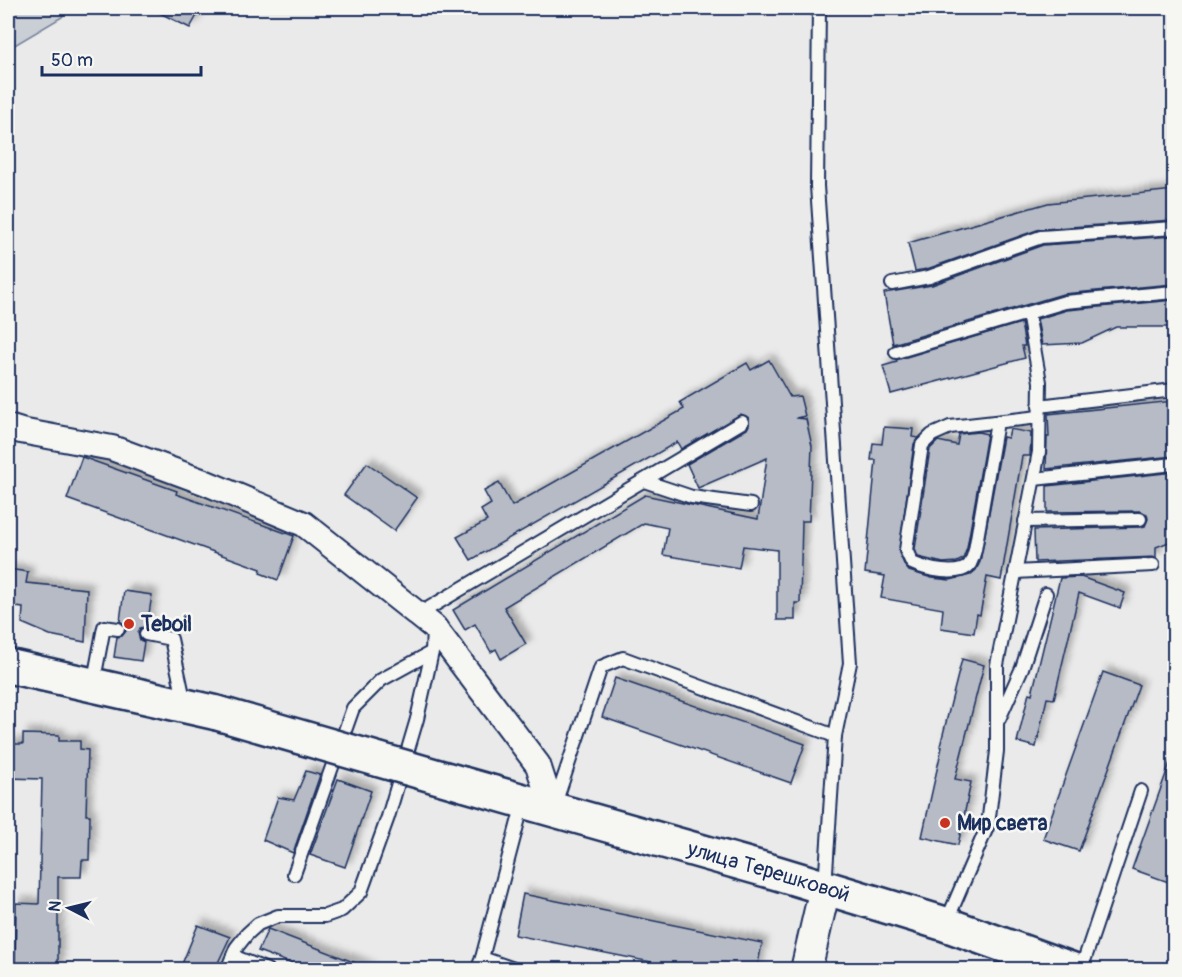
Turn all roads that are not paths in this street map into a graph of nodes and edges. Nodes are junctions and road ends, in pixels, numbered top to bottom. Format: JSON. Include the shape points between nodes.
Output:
{"nodes":[{"id":1,"x":819,"y":8,"type":"edge"},
{"id":2,"x":1174,"y":228,"type":"edge"},
{"id":3,"x":892,"y":284,"type":"dead end"},
{"id":4,"x":1174,"y":292,"type":"edge"},
{"id":5,"x":1028,"y":313,"type":"junction"},
{"id":6,"x":896,"y":352,"type":"dead end"},
{"id":7,"x":1174,"y":390,"type":"edge"},
{"id":8,"x":1039,"y":411,"type":"junction"},
{"id":9,"x":742,"y":422,"type":"dead end"},
{"id":10,"x":997,"y":422,"type":"junction"},
{"id":11,"x":8,"y":427,"type":"edge"},
{"id":12,"x":1174,"y":464,"type":"edge"},
{"id":13,"x":1034,"y":479,"type":"junction"},
{"id":14,"x":644,"y":480,"type":"junction"},
{"id":15,"x":750,"y":505,"type":"dead end"},
{"id":16,"x":1140,"y":519,"type":"dead end"},
{"id":17,"x":1025,"y":521,"type":"junction"},
{"id":18,"x":1153,"y":565,"type":"dead end"},
{"id":19,"x":1015,"y":572,"type":"junction"},
{"id":20,"x":1046,"y":594,"type":"dead end"},
{"id":21,"x":426,"y":620,"type":"junction"},
{"id":22,"x":118,"y":629,"type":"dead end"},
{"id":23,"x":146,"y":634,"type":"dead end"},
{"id":24,"x":432,"y":652,"type":"junction"},
{"id":25,"x":8,"y":666,"type":"edge"},
{"id":26,"x":93,"y":685,"type":"junction"},
{"id":27,"x":185,"y":705,"type":"junction"},
{"id":28,"x":997,"y":723,"type":"junction"},
{"id":29,"x":835,"y":736,"type":"junction"},
{"id":30,"x":1141,"y":792,"type":"dead end"},
{"id":31,"x":538,"y":806,"type":"junction"},
{"id":32,"x":294,"y":874,"type":"dead end"},
{"id":33,"x":825,"y":888,"type":"junction"},
{"id":34,"x":945,"y":924,"type":"junction"},
{"id":35,"x":232,"y":956,"type":"junction"},
{"id":36,"x":479,"y":964,"type":"edge"},
{"id":37,"x":226,"y":969,"type":"edge"},
{"id":38,"x":267,"y":969,"type":"edge"},
{"id":39,"x":518,"y":969,"type":"edge"},
{"id":40,"x":806,"y":969,"type":"edge"},
{"id":41,"x":1073,"y":969,"type":"edge"},
{"id":42,"x":1081,"y":969,"type":"edge"}],
"edges":[{"from":1,"to":29,"type":"lane","via":[[817,186],[850,663]]},
{"from":2,"to":3,"type":"lane","via":[[1041,237],[929,277]]},
{"from":4,"to":5,"type":"lane","via":[[1065,302]]},
{"from":5,"to":6,"type":"lane"},
{"from":5,"to":8,"type":"lane","via":[[1040,382]]},
{"from":7,"to":8,"type":"lane"},
{"from":8,"to":10,"type":"lane"},
{"from":8,"to":13,"type":"lane","via":[[1039,452]]},
{"from":9,"to":14,"type":"lane"},
{"from":10,"to":10,"type":"lane","via":[[950,427],[932,435],[922,445],[906,550],[912,563],[924,569],[959,571],[969,565],[975,550]]},
{"from":11,"to":21,"type":"street","via":[[112,448],[304,524]]},
{"from":12,"to":13,"type":"lane"},
{"from":13,"to":17,"type":"lane"},
{"from":14,"to":15,"type":"lane","via":[[692,497]]},
{"from":14,"to":21,"type":"lane"},
{"from":16,"to":17,"type":"lane"},
{"from":17,"to":19,"type":"lane"},
{"from":18,"to":19,"type":"lane"},
{"from":19,"to":28,"type":"lane","via":[[996,665]]},
{"from":20,"to":28,"type":"lane","via":[[1022,668]]},
{"from":21,"to":24,"type":"lane"},
{"from":21,"to":31,"type":"street","via":[[538,765]]},
{"from":22,"to":26,"type":"lane","via":[[104,627]]},
{"from":23,"to":27,"type":"lane","via":[[171,639]]},
{"from":24,"to":32,"type":"lane","via":[[381,680],[353,708]]},
{"from":24,"to":35,"type":"lane","via":[[417,719],[361,892],[342,910],[325,916],[278,916],[258,924]]},
{"from":25,"to":26,"type":"main road","name":"улица Терешковой"},
{"from":26,"to":27,"type":"main road","name":"улица Терешковой"},
{"from":27,"to":31,"type":"main road","name":"улица Терешковой","bridge":true},
{"from":28,"to":34,"type":"lane","via":[[988,825]]},
{"from":29,"to":31,"type":"lane","via":[[623,658],[601,667]]},
{"from":29,"to":33,"type":"lane"},
{"from":30,"to":42,"type":"lane"},
{"from":31,"to":33,"type":"main road","name":"улица Терешковой"},
{"from":31,"to":36,"type":"lane"},
{"from":33,"to":34,"type":"main road","name":"улица Терешковой"},
{"from":33,"to":40,"type":"street"},
{"from":34,"to":41,"type":"main road","name":"улица Терешковой","via":[[1013,954]]},
{"from":35,"to":37,"type":"lane"},
{"from":35,"to":38,"type":"lane"},
{"from":36,"to":39,"type":"lane"}]}
